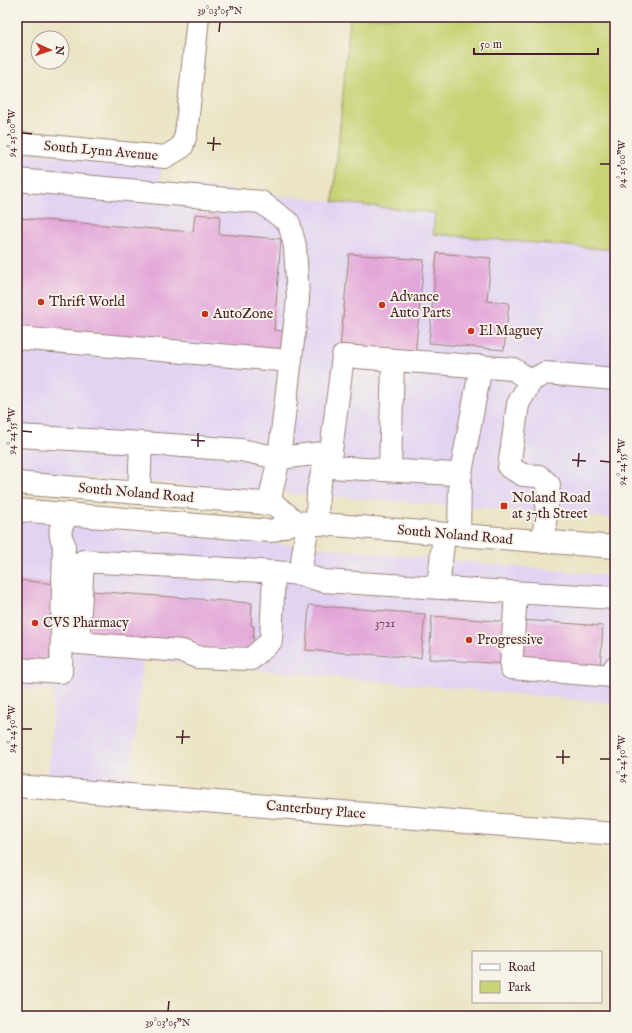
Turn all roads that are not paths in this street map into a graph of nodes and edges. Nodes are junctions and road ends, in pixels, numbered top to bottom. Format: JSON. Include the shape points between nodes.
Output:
{"nodes":[{"id":1,"x":198,"y":17,"type":"edge"},
{"id":2,"x":17,"y":143,"type":"edge"},
{"id":3,"x":17,"y":180,"type":"edge"},
{"id":4,"x":17,"y":338,"type":"edge"},
{"id":5,"x":393,"y":360,"type":"junction"},
{"id":6,"x":291,"y":361,"type":"junction"},
{"id":7,"x":481,"y":366,"type":"junction"},
{"id":8,"x":615,"y":379,"type":"edge"},
{"id":9,"x":531,"y":380,"type":"junction"},
{"id":10,"x":17,"y":436,"type":"edge"},
{"id":11,"x":141,"y":443,"type":"junction"},
{"id":12,"x":279,"y":458,"type":"junction"},
{"id":13,"x":330,"y":459,"type":"junction"},
{"id":14,"x":390,"y":470,"type":"junction"},
{"id":15,"x":460,"y":478,"type":"junction"},
{"id":16,"x":17,"y":483,"type":"edge"},
{"id":17,"x":60,"y":487,"type":"junction"},
{"id":18,"x":139,"y":493,"type":"junction"},
{"id":19,"x":269,"y":503,"type":"junction"},
{"id":20,"x":17,"y":510,"type":"edge"},
{"id":21,"x":64,"y":514,"type":"junction"},
{"id":22,"x":307,"y":523,"type":"junction"},
{"id":23,"x":451,"y":534,"type":"junction"},
{"id":24,"x":543,"y":542,"type":"junction"},
{"id":25,"x":615,"y":548,"type":"edge"},
{"id":26,"x":70,"y":555,"type":"junction"},
{"id":27,"x":274,"y":572,"type":"junction"},
{"id":28,"x":300,"y":574,"type":"junction"},
{"id":29,"x":438,"y":588,"type":"junction"},
{"id":30,"x":516,"y":593,"type":"junction"},
{"id":31,"x":615,"y":598,"type":"edge"},
{"id":32,"x":615,"y":667,"type":"edge"},
{"id":33,"x":17,"y":669,"type":"edge"},
{"id":34,"x":17,"y":786,"type":"edge"},
{"id":35,"x":615,"y":834,"type":"edge"}],
"edges":[{"from":1,"to":2,"type":"street","name":"South Lynn Avenue","via":[[186,134],[182,147],[165,157]]},
{"from":3,"to":6,"type":"street","via":[[261,202],[289,223],[295,246],[298,298]]},
{"from":4,"to":6,"type":"street"},
{"from":5,"to":7,"type":"street"},
{"from":5,"to":13,"type":"street","via":[[343,356]]},
{"from":5,"to":14,"type":"street"},
{"from":6,"to":12,"type":"street"},
{"from":7,"to":9,"type":"street","via":[[513,369]]},
{"from":7,"to":15,"type":"street"},
{"from":8,"to":9,"type":"street","via":[[545,373]]},
{"from":9,"to":24,"type":"street","via":[[518,404],[509,467],[523,475],[539,476],[549,485]]},
{"from":10,"to":11,"type":"street"},
{"from":11,"to":12,"type":"street","via":[[241,450]]},
{"from":11,"to":18,"type":"street"},
{"from":12,"to":13,"type":"street"},
{"from":12,"to":19,"type":"street"},
{"from":13,"to":14,"type":"street"},
{"from":13,"to":22,"type":"street","via":[[323,470]]},
{"from":14,"to":15,"type":"street","via":[[454,474]]},
{"from":15,"to":23,"type":"street"},
{"from":16,"to":17,"type":"street","name":"South Noland Road"},
{"from":17,"to":18,"type":"street","name":"South Noland Road"},
{"from":17,"to":21,"type":"street"},
{"from":18,"to":19,"type":"street","name":"South Noland Road"},
{"from":19,"to":22,"type":"street","name":"South Noland Road"},
{"from":20,"to":21,"type":"street","name":"South Noland Road"},
{"from":21,"to":22,"type":"street","name":"South Noland Road","via":[[271,531]]},
{"from":21,"to":26,"type":"street","via":[[60,537]]},
{"from":22,"to":23,"type":"street","name":"South Noland Road"},
{"from":22,"to":28,"type":"street"},
{"from":23,"to":24,"type":"street","name":"South Noland Road"},
{"from":23,"to":29,"type":"street"},
{"from":24,"to":25,"type":"street","name":"South Noland Road"},
{"from":26,"to":27,"type":"street"},
{"from":26,"to":27,"type":"street","via":[[78,643],[182,651],[197,657],[251,659],[271,641]]},
{"from":26,"to":33,"type":"street","via":[[61,672]]},
{"from":27,"to":28,"type":"street"},
{"from":28,"to":29,"type":"street","via":[[323,581]]},
{"from":29,"to":30,"type":"street"},
{"from":30,"to":31,"type":"street"},
{"from":30,"to":32,"type":"street","via":[[512,668],[612,676]]},
{"from":34,"to":35,"type":"street","name":"Canterbury Place"}]}
